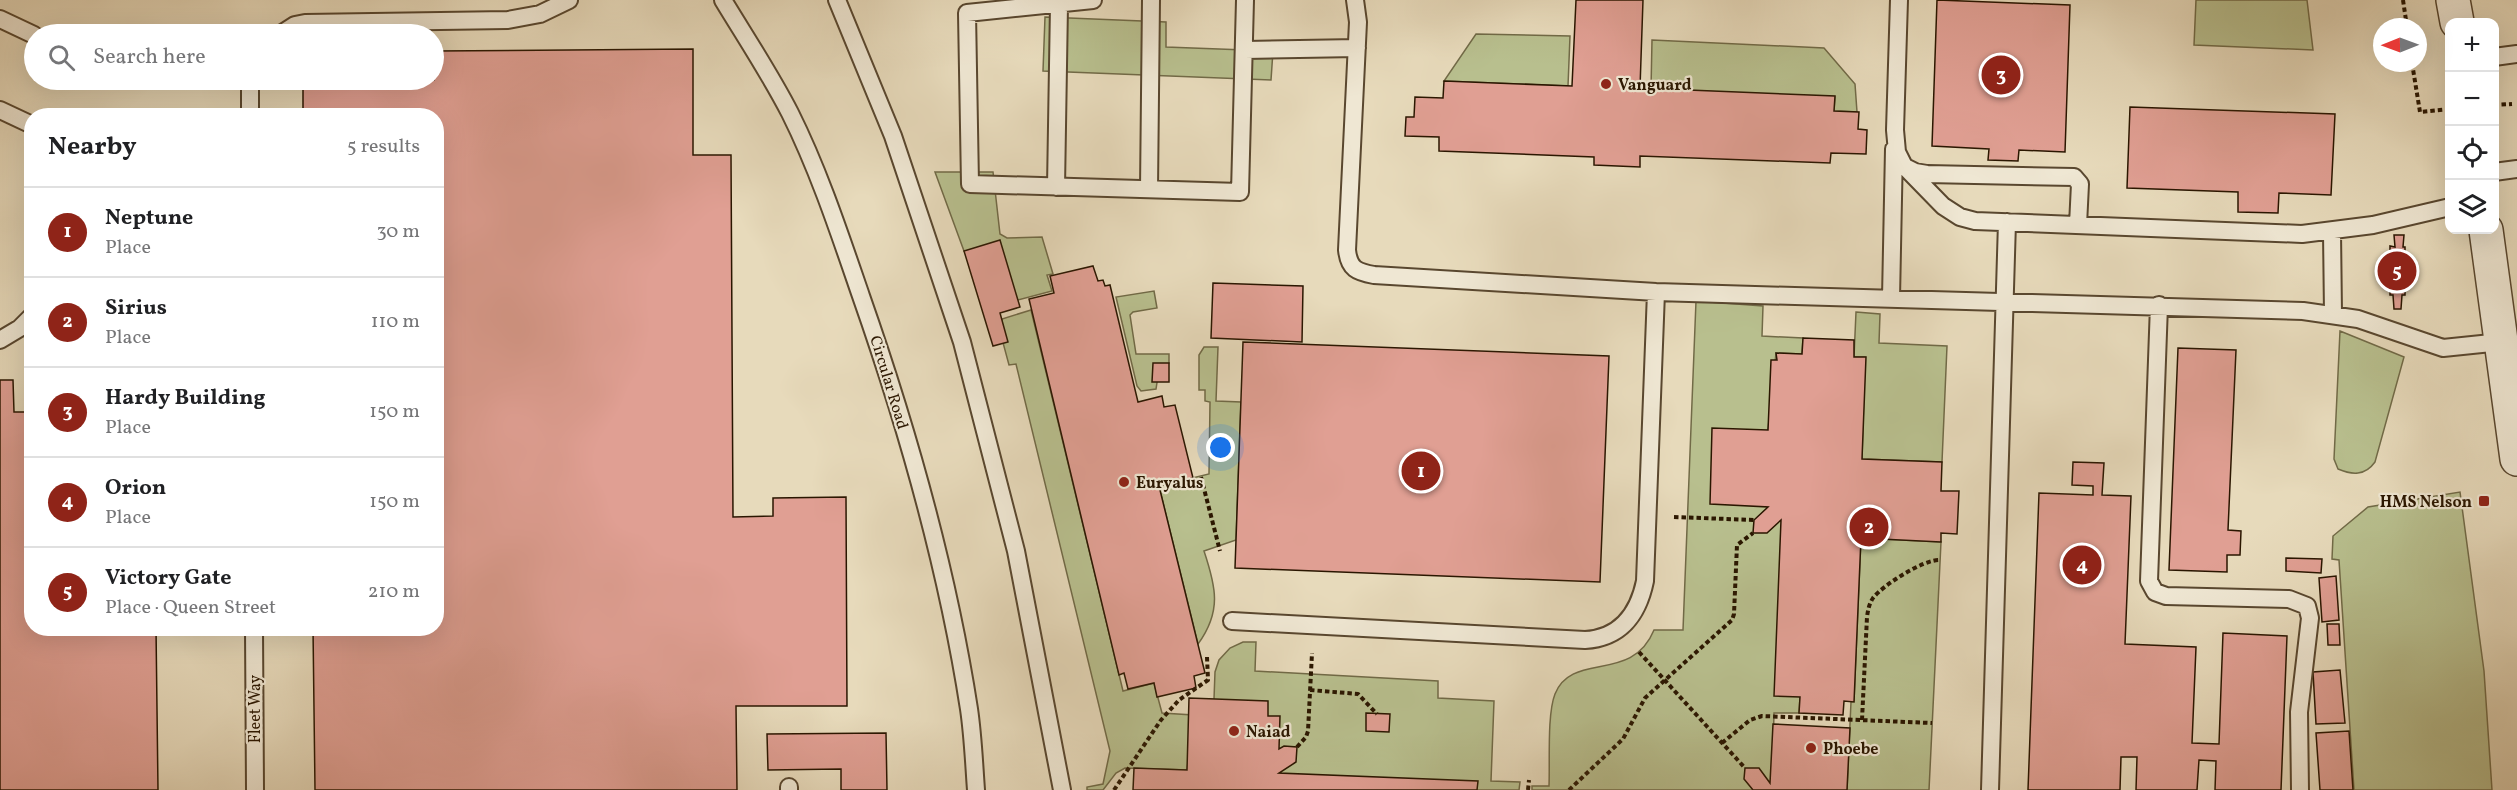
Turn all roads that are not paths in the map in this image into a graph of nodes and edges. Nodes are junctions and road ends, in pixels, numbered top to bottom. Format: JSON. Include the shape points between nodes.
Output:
{"nodes":[{"id":1,"x":569,"y":0,"type":"edge"},
{"id":2,"x":723,"y":0,"type":"edge"},
{"id":3,"x":837,"y":0,"type":"edge"},
{"id":4,"x":1093,"y":0,"type":"edge"},
{"id":5,"x":1151,"y":0,"type":"edge"},
{"id":6,"x":1245,"y":0,"type":"edge"},
{"id":7,"x":1355,"y":0,"type":"edge"},
{"id":8,"x":1899,"y":0,"type":"edge"},
{"id":9,"x":2453,"y":0,"type":"edge"},
{"id":10,"x":1059,"y":5,"type":"junction"},
{"id":11,"x":2456,"y":18,"type":"edge"},
{"id":12,"x":0,"y":19,"type":"edge"},
{"id":13,"x":301,"y":24,"type":"edge"},
{"id":14,"x":24,"y":30,"type":"edge"},
{"id":15,"x":1357,"y":48,"type":"junction"},
{"id":16,"x":1245,"y":50,"type":"junction"},
{"id":17,"x":2517,"y":54,"type":"edge"},
{"id":18,"x":2499,"y":56,"type":"edge"},
{"id":19,"x":250,"y":90,"type":"edge"},
{"id":20,"x":250,"y":108,"type":"edge"},
{"id":21,"x":0,"y":110,"type":"edge"},
{"id":22,"x":24,"y":121,"type":"edge"},
{"id":23,"x":1895,"y":130,"type":"junction"},
{"id":24,"x":1904,"y":166,"type":"junction"},
{"id":25,"x":2517,"y":169,"type":"edge"},
{"id":26,"x":2499,"y":171,"type":"edge"},
{"id":27,"x":1056,"y":187,"type":"junction"},
{"id":28,"x":1149,"y":189,"type":"junction"},
{"id":29,"x":2445,"y":208,"type":"edge"},
{"id":30,"x":2007,"y":222,"type":"junction"},
{"id":31,"x":2078,"y":225,"type":"junction"},
{"id":32,"x":2332,"y":232,"type":"junction"},
{"id":33,"x":2487,"y":234,"type":"edge"},
{"id":34,"x":1656,"y":292,"type":"junction"},
{"id":35,"x":1891,"y":298,"type":"junction"},
{"id":36,"x":2006,"y":302,"type":"junction"},
{"id":37,"x":2159,"y":305,"type":"junction"},
{"id":38,"x":2333,"y":313,"type":"junction"},
{"id":39,"x":24,"y":324,"type":"edge"},
{"id":40,"x":0,"y":340,"type":"edge"},
{"id":41,"x":2501,"y":342,"type":"junction"},
{"id":42,"x":2517,"y":459,"type":"edge"},
{"id":43,"x":1232,"y":621,"type":"dead end"},
{"id":44,"x":254,"y":636,"type":"edge"},
{"id":45,"x":255,"y":790,"type":"edge"},
{"id":46,"x":976,"y":790,"type":"edge"},
{"id":47,"x":1062,"y":790,"type":"edge"},
{"id":48,"x":1990,"y":790,"type":"edge"},
{"id":49,"x":2300,"y":790,"type":"edge"}],
"edges":[{"from":1,"to":13,"type":"lane","via":[[520,19]]},
{"from":2,"to":46,"type":"lane","name":"Circular Road","via":[[767,70],[800,136],[876,337],[909,444],[949,599],[969,708]]},
{"from":3,"to":47,"type":"lane","via":[[893,136],[962,342],[1016,551]]},
{"from":4,"to":10,"type":"lane"},
{"from":5,"to":28,"type":"lane"},
{"from":6,"to":16,"type":"lane"},
{"from":7,"to":15,"type":"lane"},
{"from":8,"to":23,"type":"lane"},
{"from":9,"to":11,"type":"street"},
{"from":10,"to":27,"type":"lane"},
{"from":10,"to":27,"type":"lane","via":[[967,13],[970,184]]},
{"from":12,"to":14,"type":"lane"},
{"from":15,"to":16,"type":"lane"},
{"from":15,"to":34,"type":"lane","via":[[1347,250],[1352,269],[1374,275]]},
{"from":16,"to":28,"type":"lane","via":[[1240,192]]},
{"from":17,"to":18,"type":"lane"},
{"from":19,"to":20,"type":"lane"},
{"from":21,"to":22,"type":"lane"},
{"from":23,"to":24,"type":"lane","via":[[1897,152]]},
{"from":23,"to":35,"type":"lane"},
{"from":24,"to":30,"type":"lane","via":[[1938,202],[1960,217]]},
{"from":24,"to":31,"type":"lane","via":[[1921,173],[2074,177],[2080,184]]},
{"from":25,"to":26,"type":"lane"},
{"from":27,"to":28,"type":"lane"},
{"from":29,"to":32,"type":"lane"},
{"from":30,"to":31,"type":"lane"},
{"from":30,"to":36,"type":"lane"},
{"from":31,"to":32,"type":"lane","via":[[2293,234]]},
{"from":32,"to":38,"type":"lane"},
{"from":33,"to":41,"type":"street"},
{"from":34,"to":35,"type":"lane"},
{"from":34,"to":43,"type":"lane","via":[[1646,570],[1640,601],[1625,625],[1606,636],[1585,640]]},
{"from":35,"to":36,"type":"lane"},
{"from":36,"to":37,"type":"lane"},
{"from":36,"to":48,"type":"lane"},
{"from":37,"to":38,"type":"lane"},
{"from":37,"to":49,"type":"lane","via":[[2149,581],[2155,592],[2166,596],[2289,599],[2307,606],[2310,618],[2298,721]]},
{"from":38,"to":41,"type":"lane","via":[[2443,348]]},
{"from":39,"to":40,"type":"lane"},
{"from":41,"to":42,"type":"street"},
{"from":44,"to":45,"type":"lane","name":"Fleet Way"}]}
